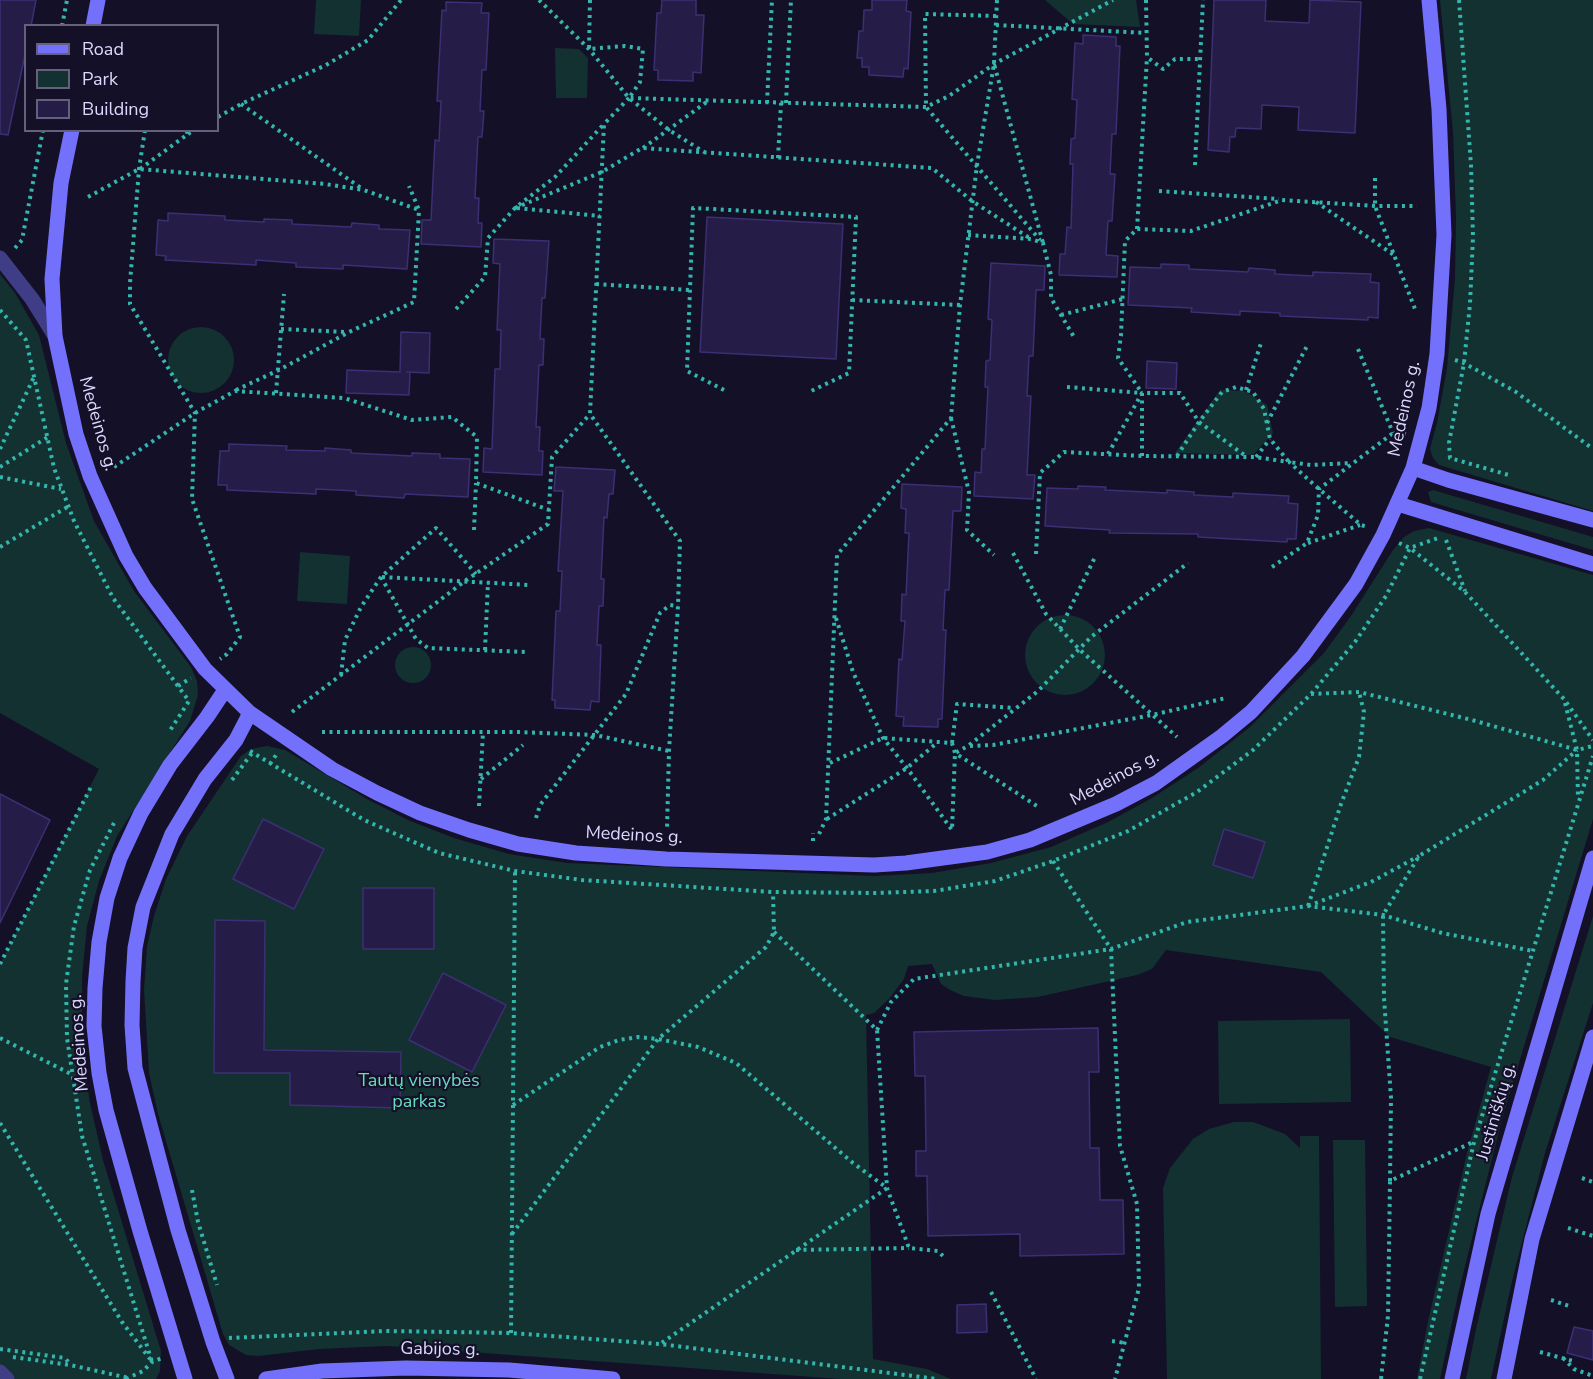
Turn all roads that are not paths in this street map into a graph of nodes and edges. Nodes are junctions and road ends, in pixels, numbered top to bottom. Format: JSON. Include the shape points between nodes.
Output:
{"nodes":[{"id":1,"x":98,"y":0,"type":"edge"},
{"id":2,"x":1429,"y":0,"type":"edge"},
{"id":3,"x":93,"y":24,"type":"edge"},
{"id":4,"x":72,"y":132,"type":"edge"},
{"id":5,"x":1,"y":259,"type":"edge"},
{"id":6,"x":55,"y":336,"type":"junction"},
{"id":7,"x":1413,"y":468,"type":"junction"},
{"id":8,"x":1398,"y":504,"type":"junction"},
{"id":9,"x":1593,"y":520,"type":"edge"},
{"id":10,"x":1593,"y":564,"type":"edge"},
{"id":11,"x":225,"y":690,"type":"junction"},
{"id":12,"x":250,"y":713,"type":"junction"},
{"id":13,"x":1593,"y":858,"type":"edge"},
{"id":14,"x":1593,"y":1037,"type":"edge"},
{"id":15,"x":0,"y":1372,"type":"edge"},
{"id":16,"x":7,"y":1379,"type":"edge"},
{"id":17,"x":185,"y":1379,"type":"edge"},
{"id":18,"x":227,"y":1379,"type":"edge"},
{"id":19,"x":266,"y":1379,"type":"edge"},
{"id":20,"x":613,"y":1379,"type":"edge"},
{"id":21,"x":1452,"y":1379,"type":"edge"},
{"id":22,"x":1504,"y":1379,"type":"edge"}],
"edges":[{"from":1,"to":3,"type":"street"},
{"from":2,"to":7,"type":"street","name":"Medeinos g.","via":[[1439,109],[1443,267],[1429,408]]},
{"from":4,"to":6,"type":"street","name":"Medeinos g.","via":[[55,240]]},
{"from":5,"to":6,"type":"street"},
{"from":6,"to":11,"type":"street","name":"Medeinos g.","via":[[79,444],[126,556],[172,625]]},
{"from":7,"to":8,"type":"street","name":"Medeinos g."},
{"from":7,"to":9,"type":"street"},
{"from":8,"to":10,"type":"street"},
{"from":8,"to":12,"type":"street","name":"Medeinos g.","via":[[1356,584],[1330,622],[1251,712],[1156,783],[1030,840],[987,852],[874,865],[666,859],[576,853],[519,844],[469,830],[376,794]]},
{"from":11,"to":12,"type":"street","name":"Medeinos g."},
{"from":11,"to":17,"type":"street","name":"Medeinos g.","via":[[170,765],[120,858],[107,898],[94,988],[96,1049],[106,1110]]},
{"from":12,"to":18,"type":"street","via":[[172,834],[143,908],[133,981],[135,1068],[178,1230]]},
{"from":13,"to":21,"type":"street","name":"Justiniškių g.","via":[[1488,1214]]},
{"from":14,"to":22,"type":"street","via":[[1532,1239]]},
{"from":15,"to":16,"type":"street"},
{"from":19,"to":20,"type":"street","name":"Gabijos g.","via":[[322,1371],[406,1368],[509,1370]]}]}
